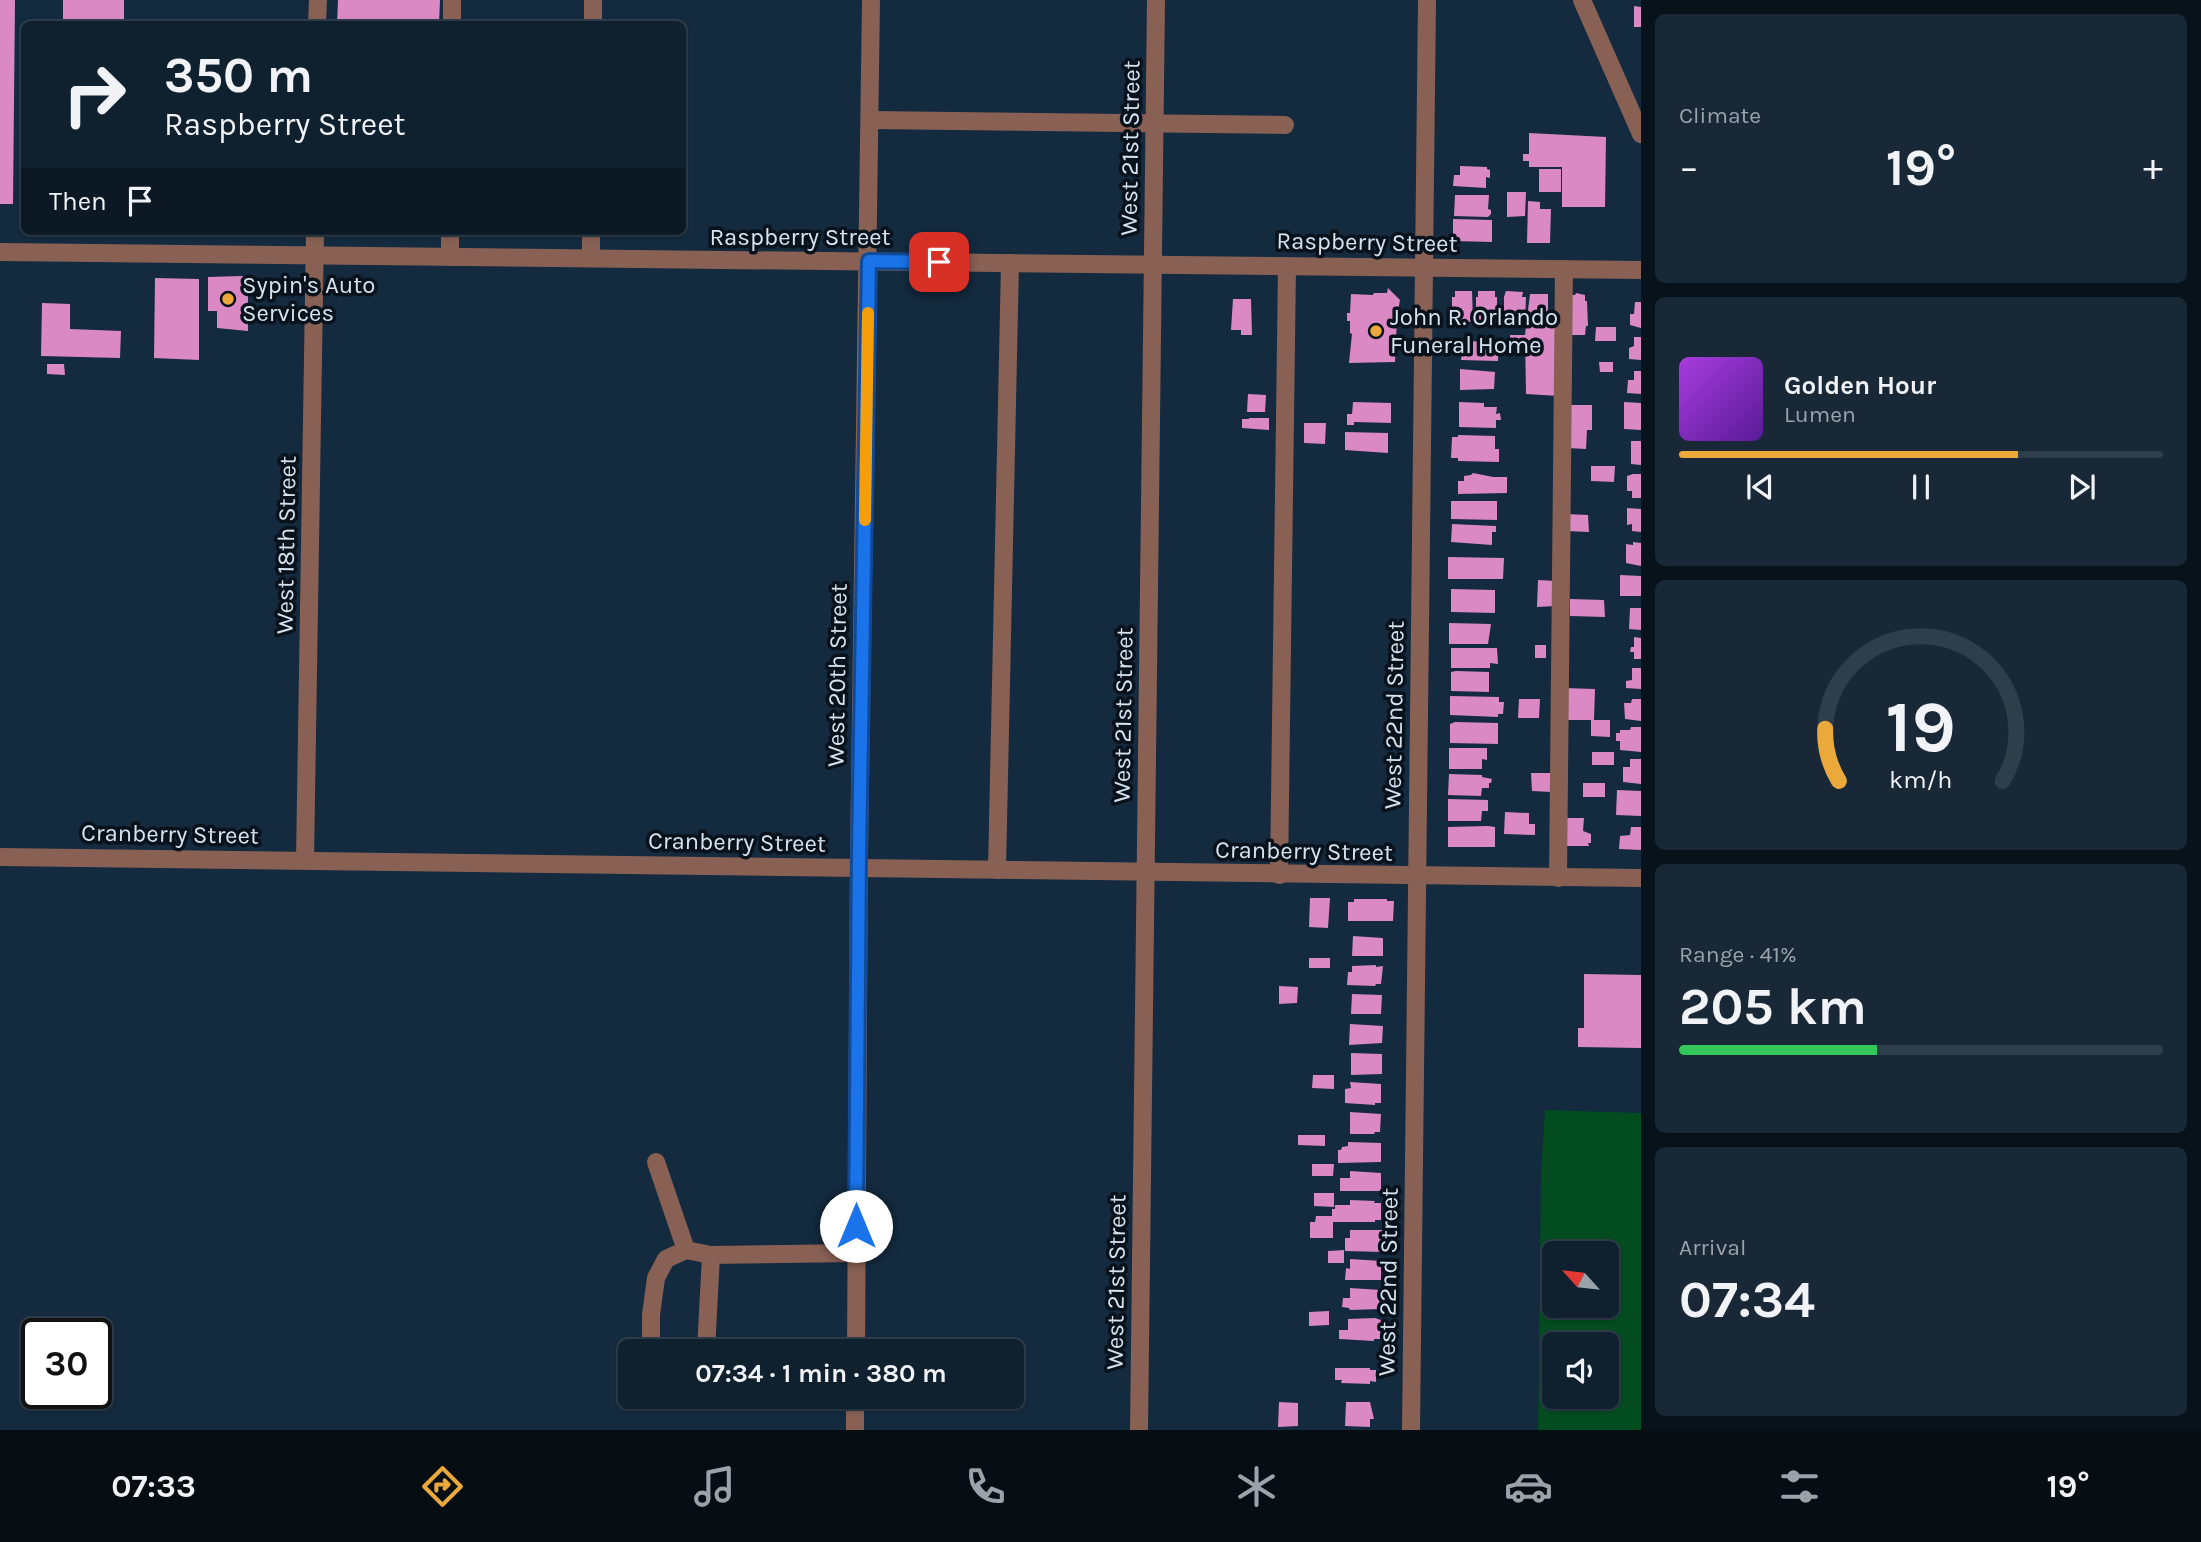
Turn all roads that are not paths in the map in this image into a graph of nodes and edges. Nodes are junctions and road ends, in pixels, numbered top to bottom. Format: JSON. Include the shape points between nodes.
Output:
{"nodes":[{"id":1,"x":318,"y":0,"type":"edge"},
{"id":2,"x":452,"y":0,"type":"edge"},
{"id":3,"x":593,"y":0,"type":"edge"},
{"id":4,"x":871,"y":0,"type":"edge"},
{"id":5,"x":1156,"y":0,"type":"edge"},
{"id":6,"x":1427,"y":0,"type":"edge"},
{"id":7,"x":1582,"y":0,"type":"edge"},
{"id":8,"x":317,"y":21,"type":"edge"},
{"id":9,"x":452,"y":21,"type":"edge"},
{"id":10,"x":593,"y":21,"type":"edge"},
{"id":11,"x":870,"y":120,"type":"junction"},
{"id":12,"x":1154,"y":123,"type":"junction"},
{"id":13,"x":1285,"y":125,"type":"dead end"},
{"id":14,"x":1641,"y":134,"type":"edge"},
{"id":15,"x":315,"y":235,"type":"edge"},
{"id":16,"x":450,"y":235,"type":"edge"},
{"id":17,"x":591,"y":235,"type":"edge"},
{"id":18,"x":0,"y":252,"type":"edge"},
{"id":19,"x":314,"y":255,"type":"junction"},
{"id":20,"x":450,"y":257,"type":"junction"},
{"id":21,"x":591,"y":258,"type":"junction"},
{"id":22,"x":869,"y":261,"type":"junction"},
{"id":23,"x":1010,"y":263,"type":"junction"},
{"id":24,"x":1153,"y":264,"type":"junction"},
{"id":25,"x":1287,"y":265,"type":"junction"},
{"id":26,"x":1424,"y":267,"type":"junction"},
{"id":27,"x":1564,"y":269,"type":"junction"},
{"id":28,"x":1641,"y":270,"type":"edge"},
{"id":29,"x":0,"y":857,"type":"edge"},
{"id":30,"x":305,"y":860,"type":"junction"},
{"id":31,"x":859,"y":869,"type":"junction"},
{"id":32,"x":996,"y":870,"type":"junction"},
{"id":33,"x":1146,"y":873,"type":"junction"},
{"id":34,"x":1279,"y":875,"type":"junction"},
{"id":35,"x":1417,"y":876,"type":"junction"},
{"id":36,"x":1558,"y":878,"type":"junction"},
{"id":37,"x":1641,"y":878,"type":"edge"},
{"id":38,"x":656,"y":1162,"type":"dead end"},
{"id":39,"x":686,"y":1250,"type":"junction"},
{"id":40,"x":856,"y":1253,"type":"junction"},
{"id":41,"x":711,"y":1255,"type":"junction"},
{"id":42,"x":651,"y":1339,"type":"edge"},
{"id":43,"x":707,"y":1339,"type":"edge"},
{"id":44,"x":856,"y":1339,"type":"edge"},
{"id":45,"x":855,"y":1409,"type":"edge"},
{"id":46,"x":855,"y":1430,"type":"edge"},
{"id":47,"x":1139,"y":1430,"type":"edge"},
{"id":48,"x":1411,"y":1430,"type":"edge"}],
"edges":[{"from":1,"to":8,"type":"street"},
{"from":2,"to":9,"type":"street"},
{"from":3,"to":10,"type":"street"},
{"from":4,"to":11,"type":"street","name":"West 20th Street"},
{"from":5,"to":12,"type":"street","name":"West 21st Street"},
{"from":6,"to":26,"type":"street","name":"West 22nd Street"},
{"from":7,"to":14,"type":"street"},
{"from":11,"to":12,"type":"street"},
{"from":11,"to":22,"type":"street","name":"West 20th Street"},
{"from":12,"to":13,"type":"street"},
{"from":12,"to":24,"type":"street","name":"West 21st Street"},
{"from":15,"to":19,"type":"street","name":"West 18th Street"},
{"from":16,"to":20,"type":"street"},
{"from":17,"to":21,"type":"street"},
{"from":18,"to":19,"type":"street","name":"Raspberry Street"},
{"from":19,"to":20,"type":"street","name":"Raspberry Street"},
{"from":19,"to":30,"type":"street","name":"West 18th Street"},
{"from":20,"to":21,"type":"street","name":"Raspberry Street"},
{"from":21,"to":22,"type":"street","name":"Raspberry Street"},
{"from":22,"to":23,"type":"street","name":"Raspberry Street"},
{"from":22,"to":31,"type":"street","name":"West 20th Street"},
{"from":23,"to":24,"type":"street","name":"Raspberry Street"},
{"from":23,"to":32,"type":"street"},
{"from":24,"to":25,"type":"street","name":"Raspberry Street"},
{"from":24,"to":33,"type":"street","name":"West 21st Street"},
{"from":25,"to":26,"type":"street","name":"Raspberry Street"},
{"from":25,"to":34,"type":"street"},
{"from":26,"to":27,"type":"street","name":"Raspberry Street"},
{"from":26,"to":35,"type":"street","name":"West 22nd Street"},
{"from":27,"to":28,"type":"street","name":"Raspberry Street"},
{"from":27,"to":36,"type":"street"},
{"from":29,"to":30,"type":"street","name":"Cranberry Street"},
{"from":30,"to":31,"type":"street","name":"Cranberry Street"},
{"from":31,"to":32,"type":"street","name":"Cranberry Street"},
{"from":31,"to":40,"type":"street","name":"West 20th Street"},
{"from":32,"to":33,"type":"street","name":"Cranberry Street"},
{"from":33,"to":34,"type":"street","name":"Cranberry Street"},
{"from":33,"to":47,"type":"street","name":"West 21st Street"},
{"from":34,"to":35,"type":"street","name":"Cranberry Street"},
{"from":35,"to":36,"type":"street","name":"Cranberry Street"},
{"from":35,"to":48,"type":"street","name":"West 22nd Street"},
{"from":36,"to":37,"type":"street","name":"Cranberry Street"},
{"from":38,"to":39,"type":"street"},
{"from":39,"to":41,"type":"street"},
{"from":39,"to":42,"type":"street","via":[[666,1259],[656,1278]]},
{"from":40,"to":41,"type":"street"},
{"from":40,"to":44,"type":"street","name":"West 20th Street"},
{"from":41,"to":43,"type":"street"},
{"from":45,"to":46,"type":"street"}]}
